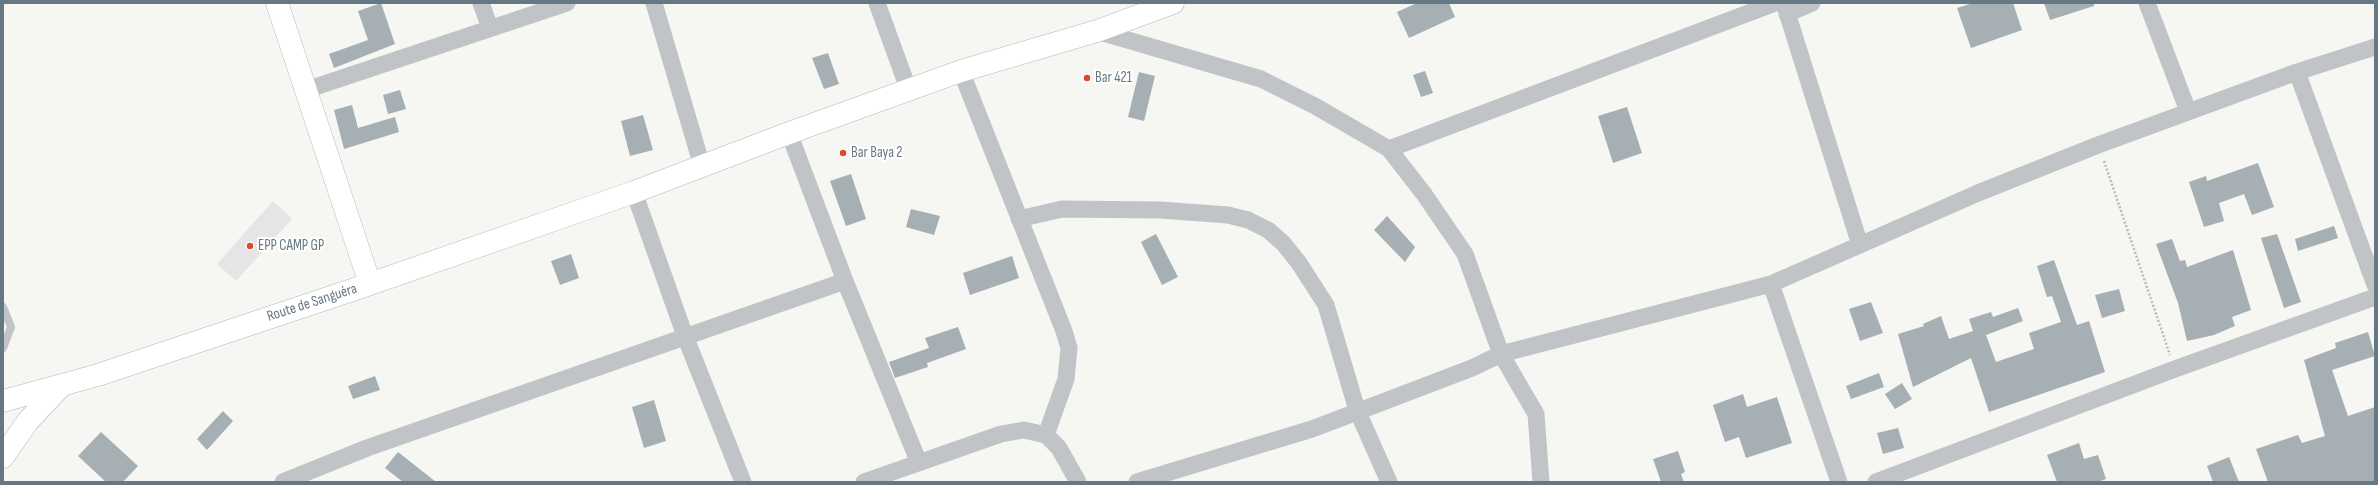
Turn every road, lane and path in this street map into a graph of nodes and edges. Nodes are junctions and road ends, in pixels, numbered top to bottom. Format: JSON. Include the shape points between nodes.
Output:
{"nodes":[{"id":1,"x":277,"y":3,"type":"edge"},
{"id":2,"x":481,"y":3,"type":"edge"},
{"id":3,"x":567,"y":3,"type":"edge"},
{"id":4,"x":654,"y":3,"type":"edge"},
{"id":5,"x":877,"y":3,"type":"edge"},
{"id":6,"x":1173,"y":3,"type":"edge"},
{"id":7,"x":1812,"y":3,"type":"edge"},
{"id":8,"x":2147,"y":3,"type":"edge"},
{"id":9,"x":1782,"y":7,"type":"edge"},
{"id":10,"x":490,"y":28,"type":"junction"},
{"id":11,"x":1097,"y":31,"type":"junction"},
{"id":12,"x":2375,"y":47,"type":"edge"},
{"id":13,"x":961,"y":71,"type":"junction"},
{"id":14,"x":2297,"y":72,"type":"junction"},
{"id":15,"x":306,"y":90,"type":"junction"},
{"id":16,"x":909,"y":91,"type":"junction"},
{"id":17,"x":2188,"y":111,"type":"junction"},
{"id":18,"x":789,"y":133,"type":"junction"},
{"id":19,"x":2098,"y":145,"type":"junction"},
{"id":20,"x":1389,"y":149,"type":"junction"},
{"id":21,"x":702,"y":166,"type":"junction"},
{"id":22,"x":634,"y":192,"type":"junction"},
{"id":23,"x":1019,"y":219,"type":"junction"},
{"id":24,"x":1860,"y":245,"type":"junction"},
{"id":25,"x":845,"y":280,"type":"junction"},
{"id":26,"x":370,"y":284,"type":"junction"},
{"id":27,"x":1771,"y":284,"type":"junction"},
{"id":28,"x":2375,"y":285,"type":"edge"},
{"id":29,"x":2375,"y":297,"type":"edge"},
{"id":30,"x":3,"y":307,"type":"edge"},
{"id":31,"x":685,"y":336,"type":"junction"},
{"id":32,"x":3,"y":348,"type":"edge"},
{"id":33,"x":1501,"y":354,"type":"junction"},
{"id":34,"x":2175,"y":369,"type":"junction"},
{"id":35,"x":62,"y":385,"type":"junction"},
{"id":36,"x":3,"y":401,"type":"edge"},
{"id":37,"x":1357,"y":410,"type":"junction"},
{"id":38,"x":1046,"y":435,"type":"junction"},
{"id":39,"x":3,"y":457,"type":"edge"},
{"id":40,"x":919,"y":463,"type":"junction"},
{"id":41,"x":283,"y":482,"type":"edge"},
{"id":42,"x":743,"y":482,"type":"edge"},
{"id":43,"x":864,"y":482,"type":"edge"},
{"id":44,"x":1078,"y":482,"type":"edge"},
{"id":45,"x":1137,"y":482,"type":"edge"},
{"id":46,"x":1389,"y":482,"type":"edge"},
{"id":47,"x":1541,"y":482,"type":"edge"},
{"id":48,"x":1839,"y":482,"type":"edge"},
{"id":49,"x":1876,"y":482,"type":"edge"}],
"edges":[{"from":1,"to":15,"type":"street","name":"Route de Sanguéra"},
{"from":2,"to":10,"type":"street"},
{"from":3,"to":10,"type":"street"},
{"from":4,"to":21,"type":"street"},
{"from":5,"to":16,"type":"street"},
{"from":6,"to":11,"type":"street"},
{"from":7,"to":9,"type":"street"},
{"from":8,"to":17,"type":"street"},
{"from":9,"to":20,"type":"street"},
{"from":9,"to":24,"type":"street"},
{"from":10,"to":15,"type":"street"},
{"from":11,"to":13,"type":"street"},
{"from":11,"to":20,"type":"street","via":[[1261,79],[1315,106]]},
{"from":12,"to":14,"type":"street"},
{"from":13,"to":16,"type":"street"},
{"from":13,"to":23,"type":"street"},
{"from":14,"to":17,"type":"street"},
{"from":14,"to":28,"type":"street"},
{"from":15,"to":26,"type":"street","name":"Route de Sanguéra"},
{"from":16,"to":18,"type":"street"},
{"from":17,"to":19,"type":"street"},
{"from":18,"to":21,"type":"street"},
{"from":18,"to":25,"type":"street"},
{"from":19,"to":24,"type":"street"},
{"from":19,"to":34,"type":"path"},
{"from":20,"to":33,"type":"street","via":[[1465,254]]},
{"from":21,"to":22,"type":"street"},
{"from":22,"to":26,"type":"street"},
{"from":22,"to":31,"type":"street"},
{"from":23,"to":37,"type":"street","via":[[1062,208],[1160,210],[1228,214],[1268,230],[1299,263],[1326,305]]},
{"from":23,"to":38,"type":"street","via":[[1069,348],[1066,379]]},
{"from":24,"to":27,"type":"street"},
{"from":25,"to":31,"type":"street"},
{"from":25,"to":40,"type":"street"},
{"from":26,"to":35,"type":"street","name":"Route de Sanguéra"},
{"from":27,"to":33,"type":"street"},
{"from":27,"to":48,"type":"street"},
{"from":29,"to":34,"type":"street"},
{"from":30,"to":32,"type":"lane","via":[[11,327]]},
{"from":31,"to":41,"type":"street","via":[[367,448]]},
{"from":31,"to":42,"type":"street"},
{"from":33,"to":37,"type":"street","via":[[1472,368]]},
{"from":33,"to":47,"type":"street","via":[[1536,414]]},
{"from":34,"to":49,"type":"street"},
{"from":35,"to":36,"type":"street"},
{"from":35,"to":39,"type":"street","name":"Route de Sanguéra","via":[[28,421]]},
{"from":37,"to":45,"type":"street","via":[[1312,429]]},
{"from":37,"to":46,"type":"street"},
{"from":38,"to":40,"type":"street","via":[[1024,430],[1001,434]]},
{"from":38,"to":44,"type":"street","via":[[1059,448]]},
{"from":40,"to":43,"type":"street"}]}
